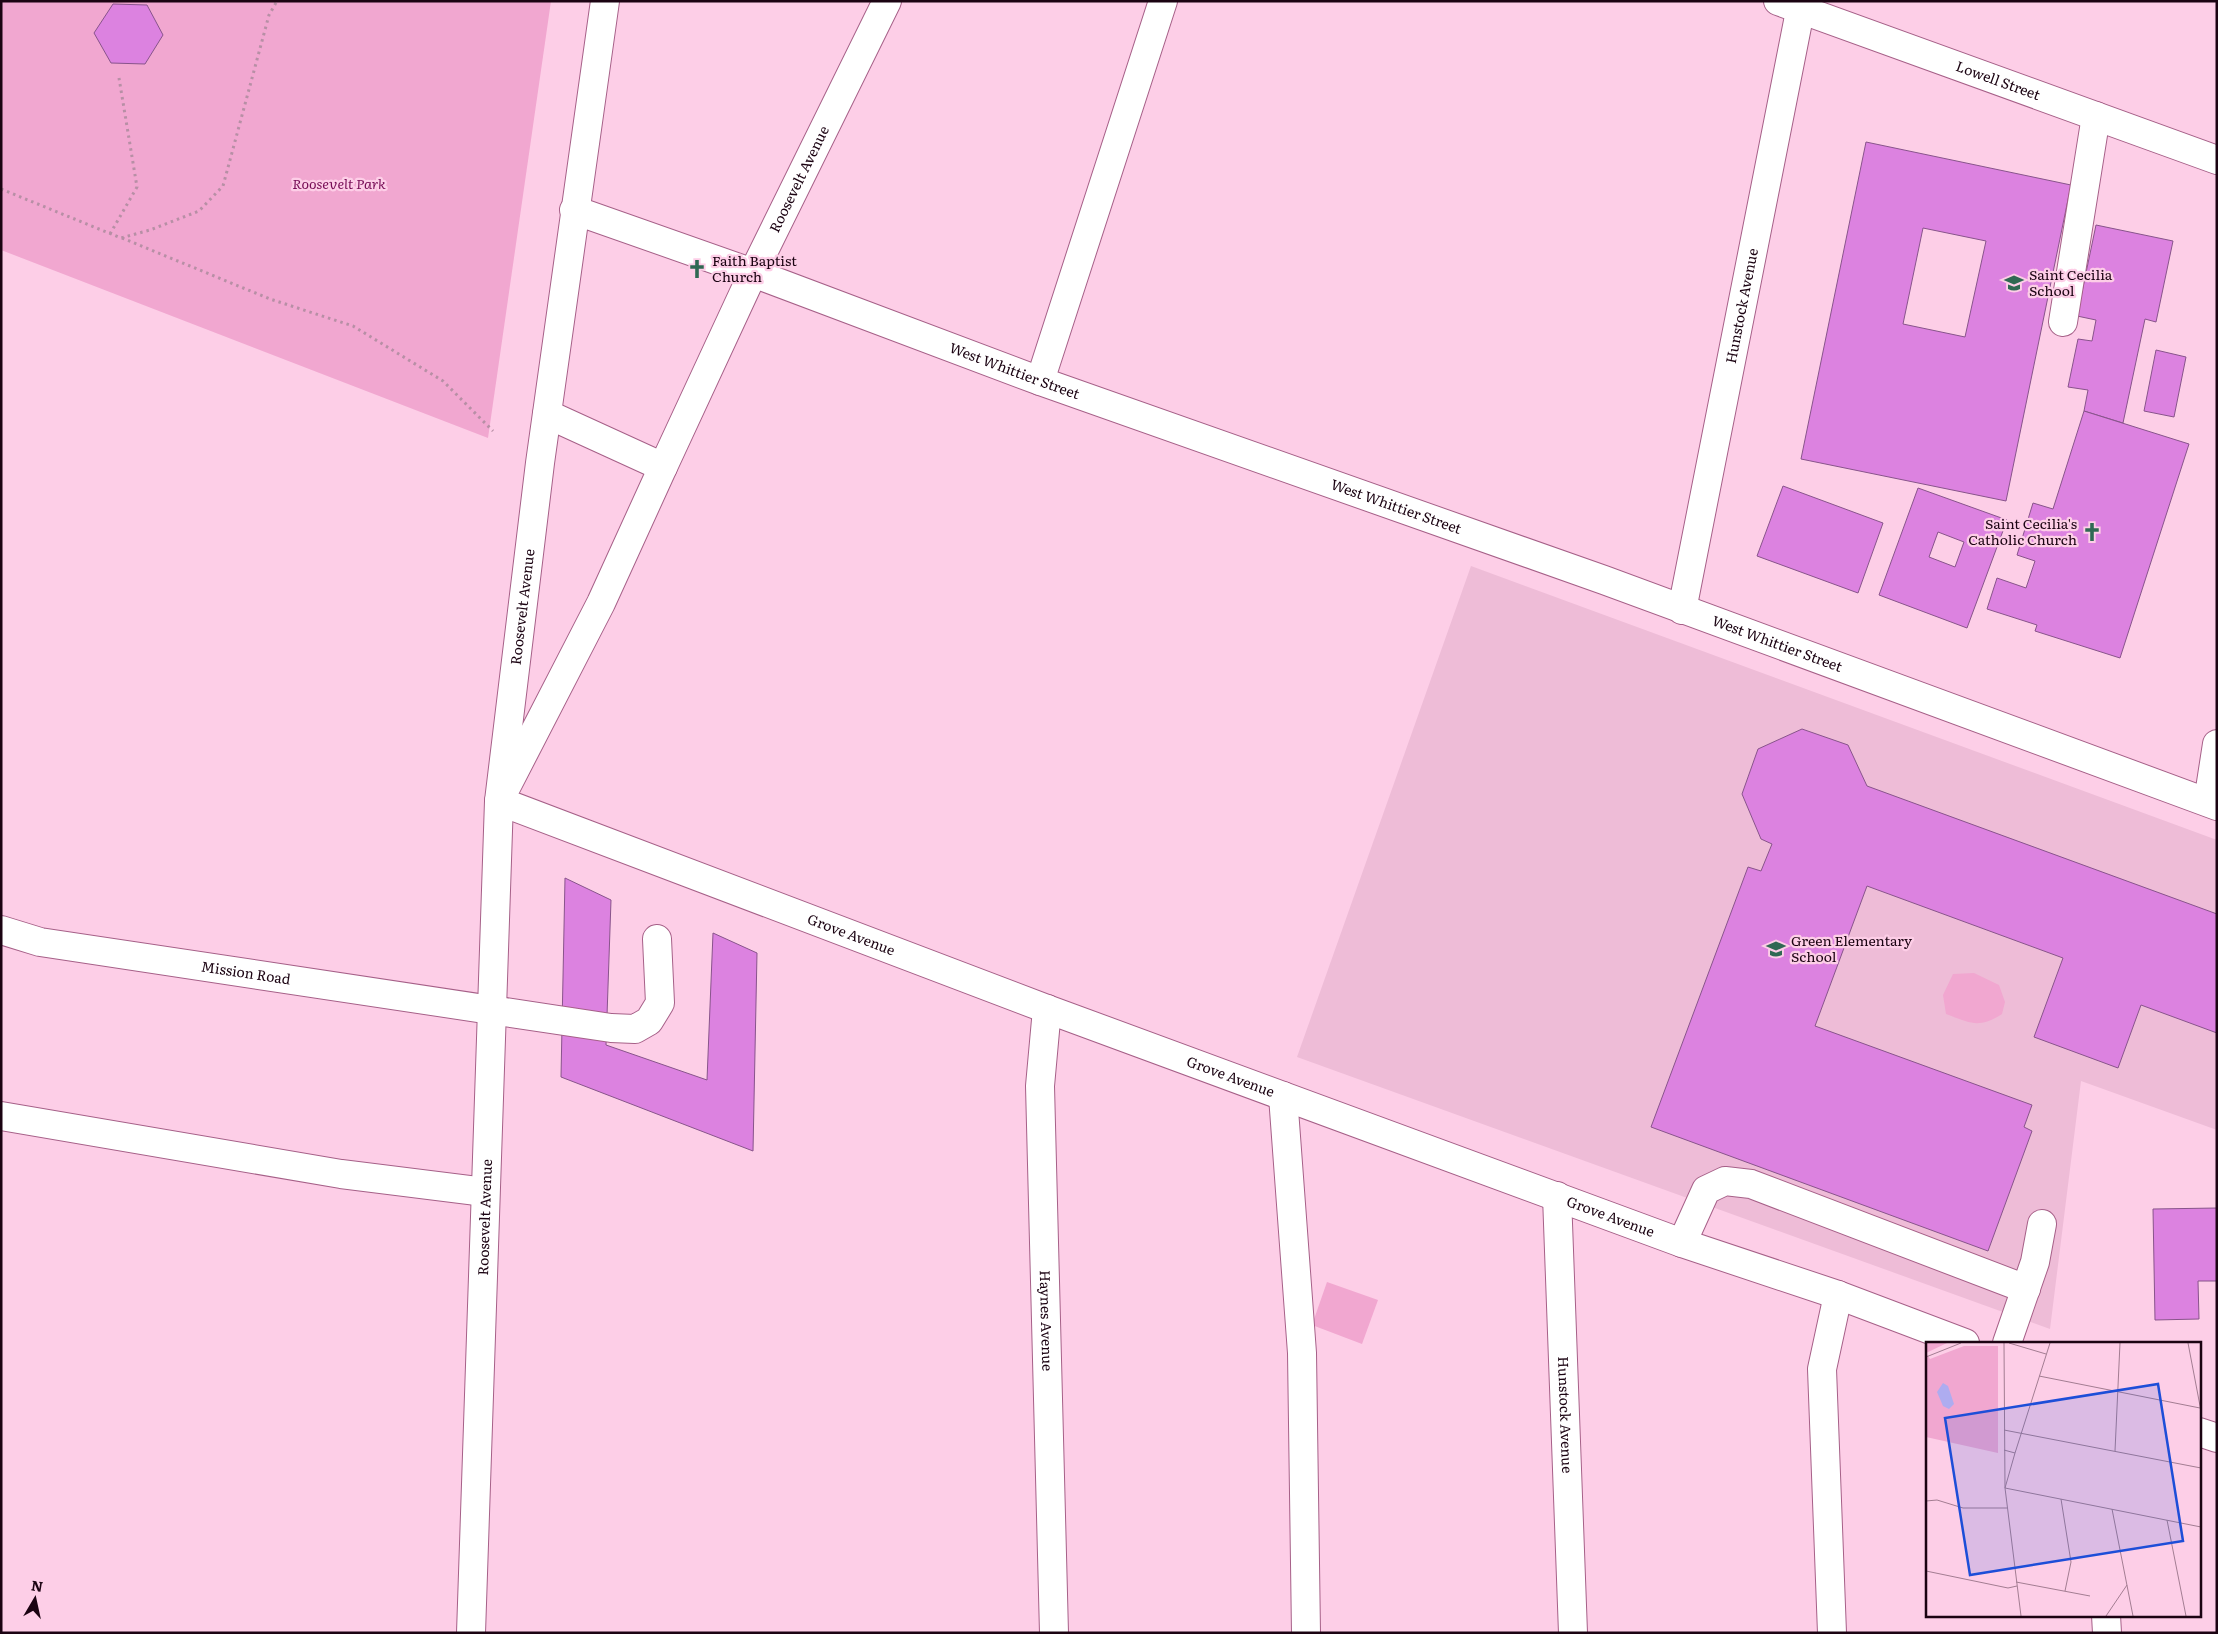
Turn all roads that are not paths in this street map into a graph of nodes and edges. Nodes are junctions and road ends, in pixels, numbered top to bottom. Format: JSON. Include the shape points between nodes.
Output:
{"nodes":[{"id":1,"x":605,"y":1,"type":"edge"},
{"id":2,"x":887,"y":1,"type":"edge"},
{"id":3,"x":1163,"y":1,"type":"edge"},
{"id":4,"x":1793,"y":4,"type":"edge"},
{"id":5,"x":2096,"y":116,"type":"junction"},
{"id":6,"x":2217,"y":160,"type":"edge"},
{"id":7,"x":574,"y":210,"type":"junction"},
{"id":8,"x":753,"y":274,"type":"junction"},
{"id":9,"x":2063,"y":322,"type":"dead end"},
{"id":10,"x":1040,"y":381,"type":"junction"},
{"id":11,"x":547,"y":414,"type":"junction"},
{"id":12,"x":663,"y":467,"type":"junction"},
{"id":13,"x":1682,"y":610,"type":"junction"},
{"id":14,"x":2217,"y":744,"type":"edge"},
{"id":15,"x":498,"y":801,"type":"junction"},
{"id":16,"x":2212,"y":804,"type":"edge"},
{"id":17,"x":1,"y":930,"type":"edge"},
{"id":18,"x":657,"y":939,"type":"dead end"},
{"id":19,"x":1047,"y":1009,"type":"junction"},
{"id":20,"x":491,"y":1011,"type":"junction"},
{"id":21,"x":1283,"y":1096,"type":"junction"},
{"id":22,"x":1,"y":1116,"type":"edge"},
{"id":23,"x":485,"y":1192,"type":"junction"},
{"id":24,"x":1557,"y":1196,"type":"junction"},
{"id":25,"x":2042,"y":1224,"type":"dead end"},
{"id":26,"x":1682,"y":1243,"type":"junction"},
{"id":27,"x":2026,"y":1289,"type":"junction"},
{"id":28,"x":1838,"y":1295,"type":"junction"},
{"id":29,"x":1962,"y":1342,"type":"edge"},
{"id":30,"x":2007,"y":1342,"type":"edge"},
{"id":31,"x":2200,"y":1432,"type":"edge"},
{"id":32,"x":2217,"y":1438,"type":"edge"},
{"id":33,"x":2106,"y":1616,"type":"edge"},
{"id":34,"x":471,"y":1633,"type":"edge"},
{"id":35,"x":1054,"y":1633,"type":"edge"},
{"id":36,"x":1306,"y":1633,"type":"edge"},
{"id":37,"x":1573,"y":1633,"type":"edge"},
{"id":38,"x":1832,"y":1633,"type":"edge"},
{"id":39,"x":2106,"y":1633,"type":"edge"}],
"edges":[{"from":1,"to":7,"type":"street","name":"Roosevelt Avenue"},
{"from":2,"to":8,"type":"street","name":"Roosevelt Avenue"},
{"from":3,"to":10,"type":"street"},
{"from":4,"to":5,"type":"street","name":"Lowell Street"},
{"from":4,"to":13,"type":"street","name":"Hunstock Avenue"},
{"from":5,"to":6,"type":"street","name":"Lowell Street"},
{"from":5,"to":9,"type":"street"},
{"from":7,"to":8,"type":"street","name":"West Whittier Street"},
{"from":7,"to":11,"type":"street","name":"Roosevelt Avenue"},
{"from":8,"to":10,"type":"street","name":"West Whittier Street"},
{"from":8,"to":12,"type":"street","name":"Roosevelt Avenue"},
{"from":10,"to":13,"type":"street","name":"West Whittier Street"},
{"from":11,"to":12,"type":"street"},
{"from":11,"to":15,"type":"street","name":"Roosevelt Avenue"},
{"from":12,"to":15,"type":"street","name":"Roosevelt Avenue","via":[[601,603]]},
{"from":13,"to":16,"type":"street","name":"West Whittier Street"},
{"from":14,"to":16,"type":"street"},
{"from":15,"to":19,"type":"street","name":"Grove Avenue"},
{"from":15,"to":20,"type":"street","name":"Roosevelt Avenue"},
{"from":17,"to":20,"type":"street","name":"Mission Road","via":[[40,942]]},
{"from":18,"to":20,"type":"street","name":"Mission Road","via":[[660,1003],[649,1021],[635,1028],[610,1028]]},
{"from":19,"to":21,"type":"street","name":"Grove Avenue"},
{"from":19,"to":35,"type":"street","name":"Haynes Avenue","via":[[1040,1086]]},
{"from":20,"to":23,"type":"street","name":"Roosevelt Avenue"},
{"from":21,"to":24,"type":"street","name":"Grove Avenue"},
{"from":21,"to":36,"type":"street","via":[[1302,1353]]},
{"from":22,"to":23,"type":"street","via":[[341,1174]]},
{"from":23,"to":34,"type":"street","name":"Roosevelt Avenue"},
{"from":24,"to":26,"type":"street","name":"Grove Avenue"},
{"from":24,"to":37,"type":"street","name":"Hunstock Avenue"},
{"from":25,"to":27,"type":"street"},
{"from":26,"to":27,"type":"street","via":[[1706,1190],[1725,1181],[1751,1184]]},
{"from":26,"to":28,"type":"street","name":"Grove Avenue"},
{"from":27,"to":30,"type":"street"},
{"from":28,"to":29,"type":"street","name":"Grove Avenue"},
{"from":28,"to":38,"type":"street","via":[[1822,1369]]},
{"from":31,"to":32,"type":"street"},
{"from":33,"to":39,"type":"street"}]}
